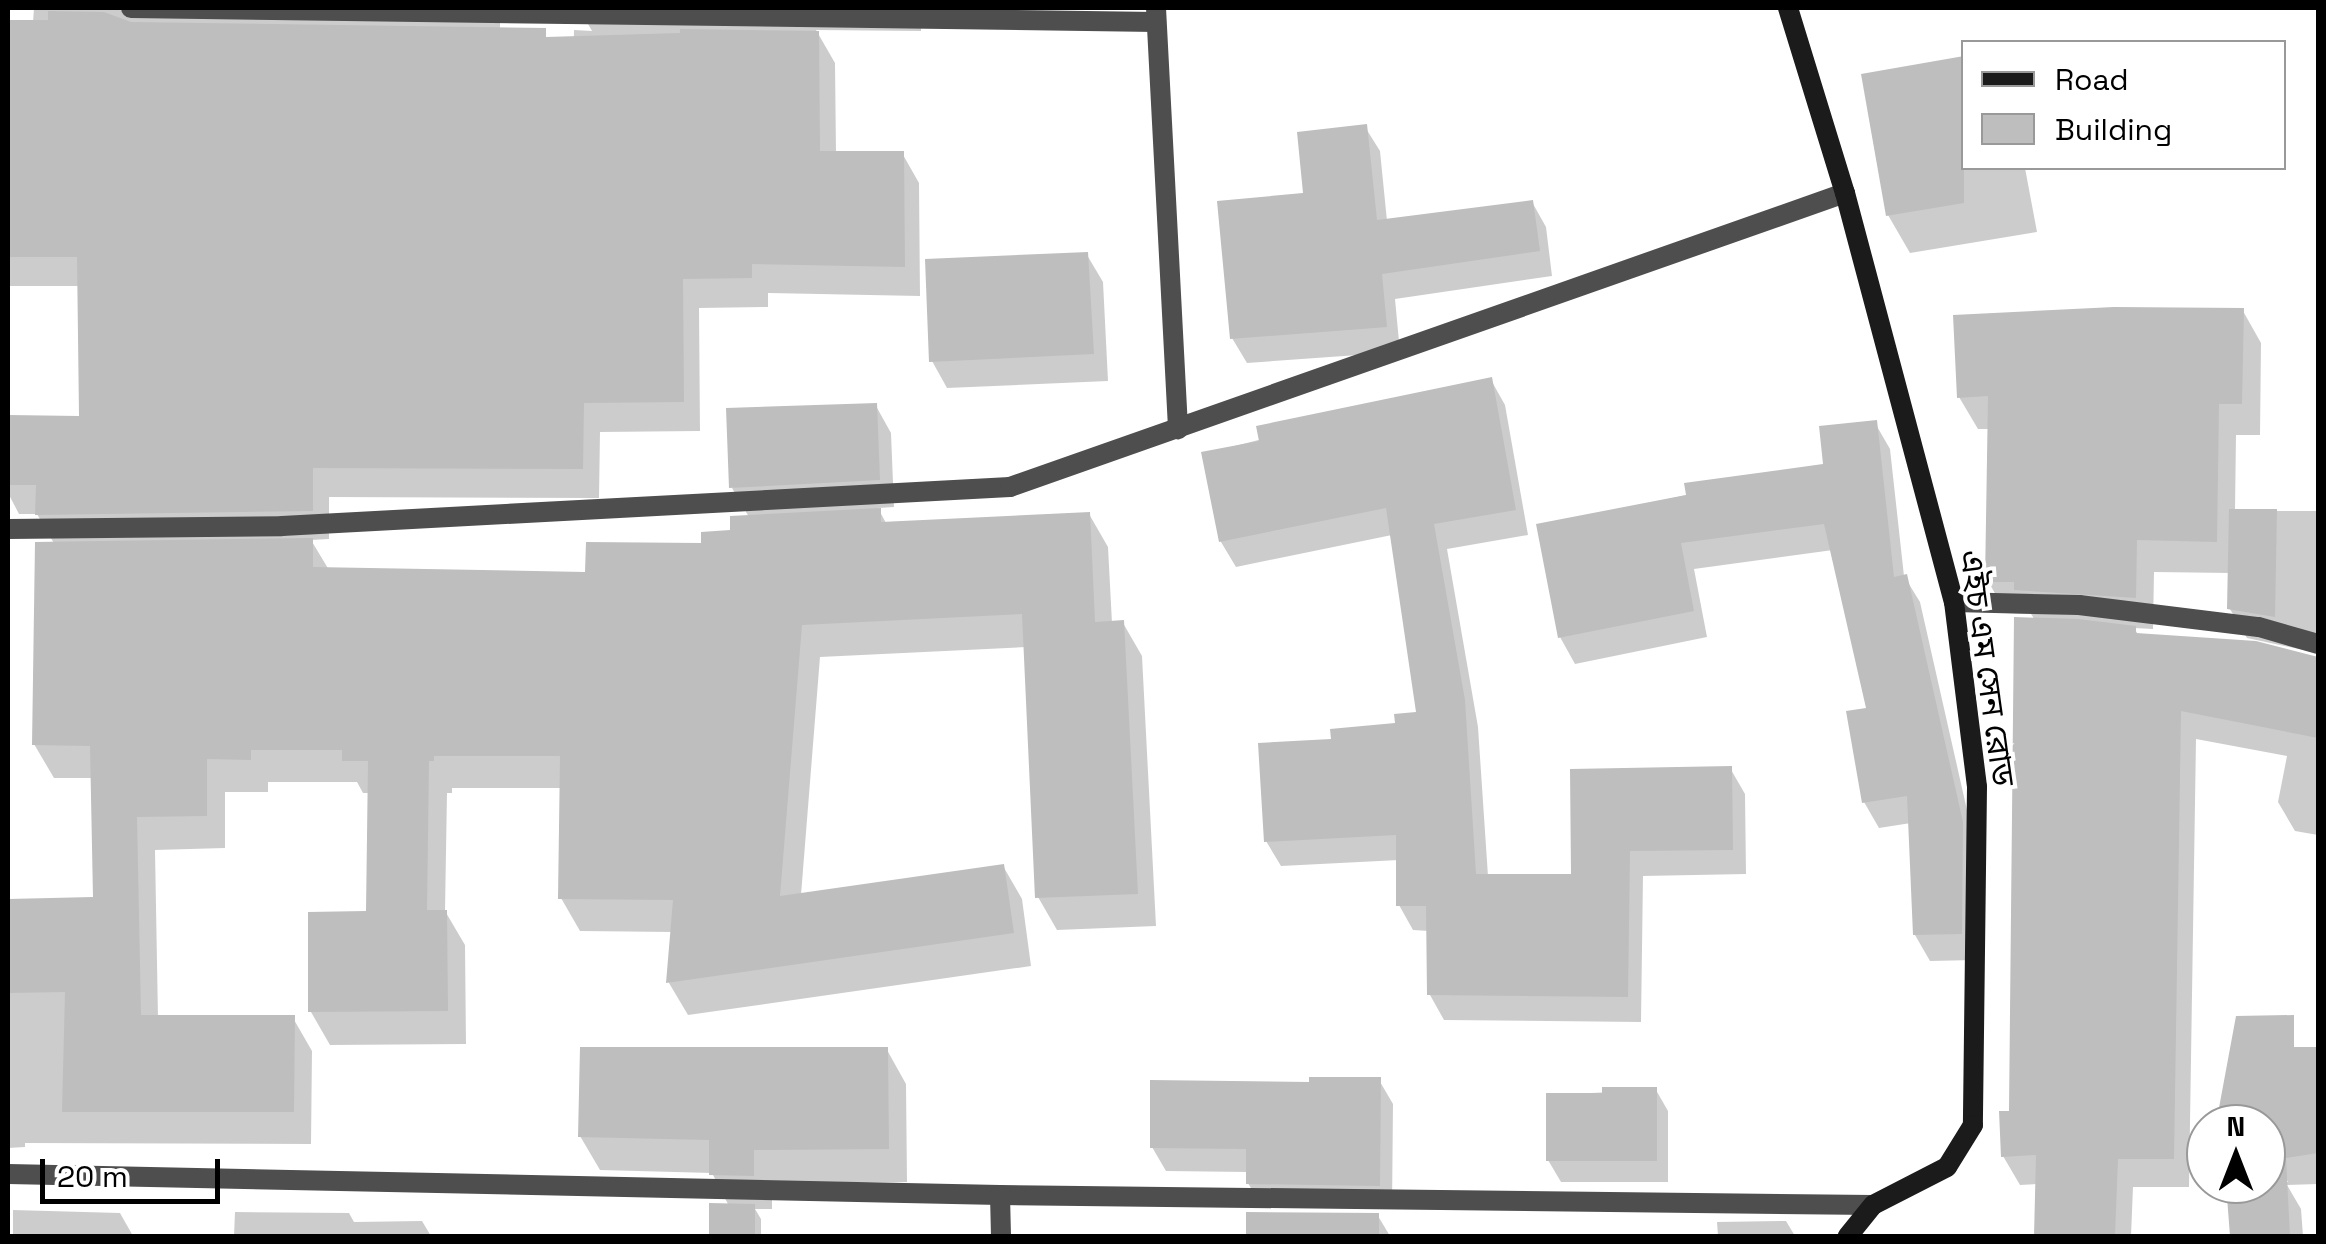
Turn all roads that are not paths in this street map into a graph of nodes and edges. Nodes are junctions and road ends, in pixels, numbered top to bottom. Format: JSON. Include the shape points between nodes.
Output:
{"nodes":[{"id":1,"x":131,"y":8,"type":"edge"},
{"id":2,"x":1788,"y":8,"type":"edge"},
{"id":3,"x":1156,"y":15,"type":"edge"},
{"id":4,"x":1846,"y":193,"type":"junction"},
{"id":5,"x":1178,"y":429,"type":"junction"},
{"id":6,"x":8,"y":529,"type":"edge"},
{"id":7,"x":1954,"y":602,"type":"junction"},
{"id":8,"x":2318,"y":644,"type":"edge"},
{"id":9,"x":8,"y":1174,"type":"edge"},
{"id":10,"x":1000,"y":1195,"type":"junction"},
{"id":11,"x":1873,"y":1205,"type":"junction"},
{"id":12,"x":1001,"y":1236,"type":"edge"},
{"id":13,"x":1848,"y":1236,"type":"edge"}],
"edges":[{"from":1,"to":3,"type":"street"},
{"from":2,"to":4,"type":"main road","name":"এইচ এম সেন রোড"},
{"from":3,"to":5,"type":"street"},
{"from":4,"to":5,"type":"street"},
{"from":4,"to":7,"type":"main road","name":"এইচ এম সেন রোড"},
{"from":5,"to":6,"type":"street","via":[[1010,487],[282,526]]},
{"from":7,"to":8,"type":"street","via":[[2097,608],[2259,627]]},
{"from":7,"to":11,"type":"main road","name":"এইচ এম সেন রোড","via":[[1977,787],[1973,1125],[1948,1167]]},
{"from":9,"to":10,"type":"street"},
{"from":10,"to":11,"type":"street"},
{"from":10,"to":12,"type":"street"},
{"from":11,"to":13,"type":"main road","name":"এইচ এম সেন রোড"}]}
